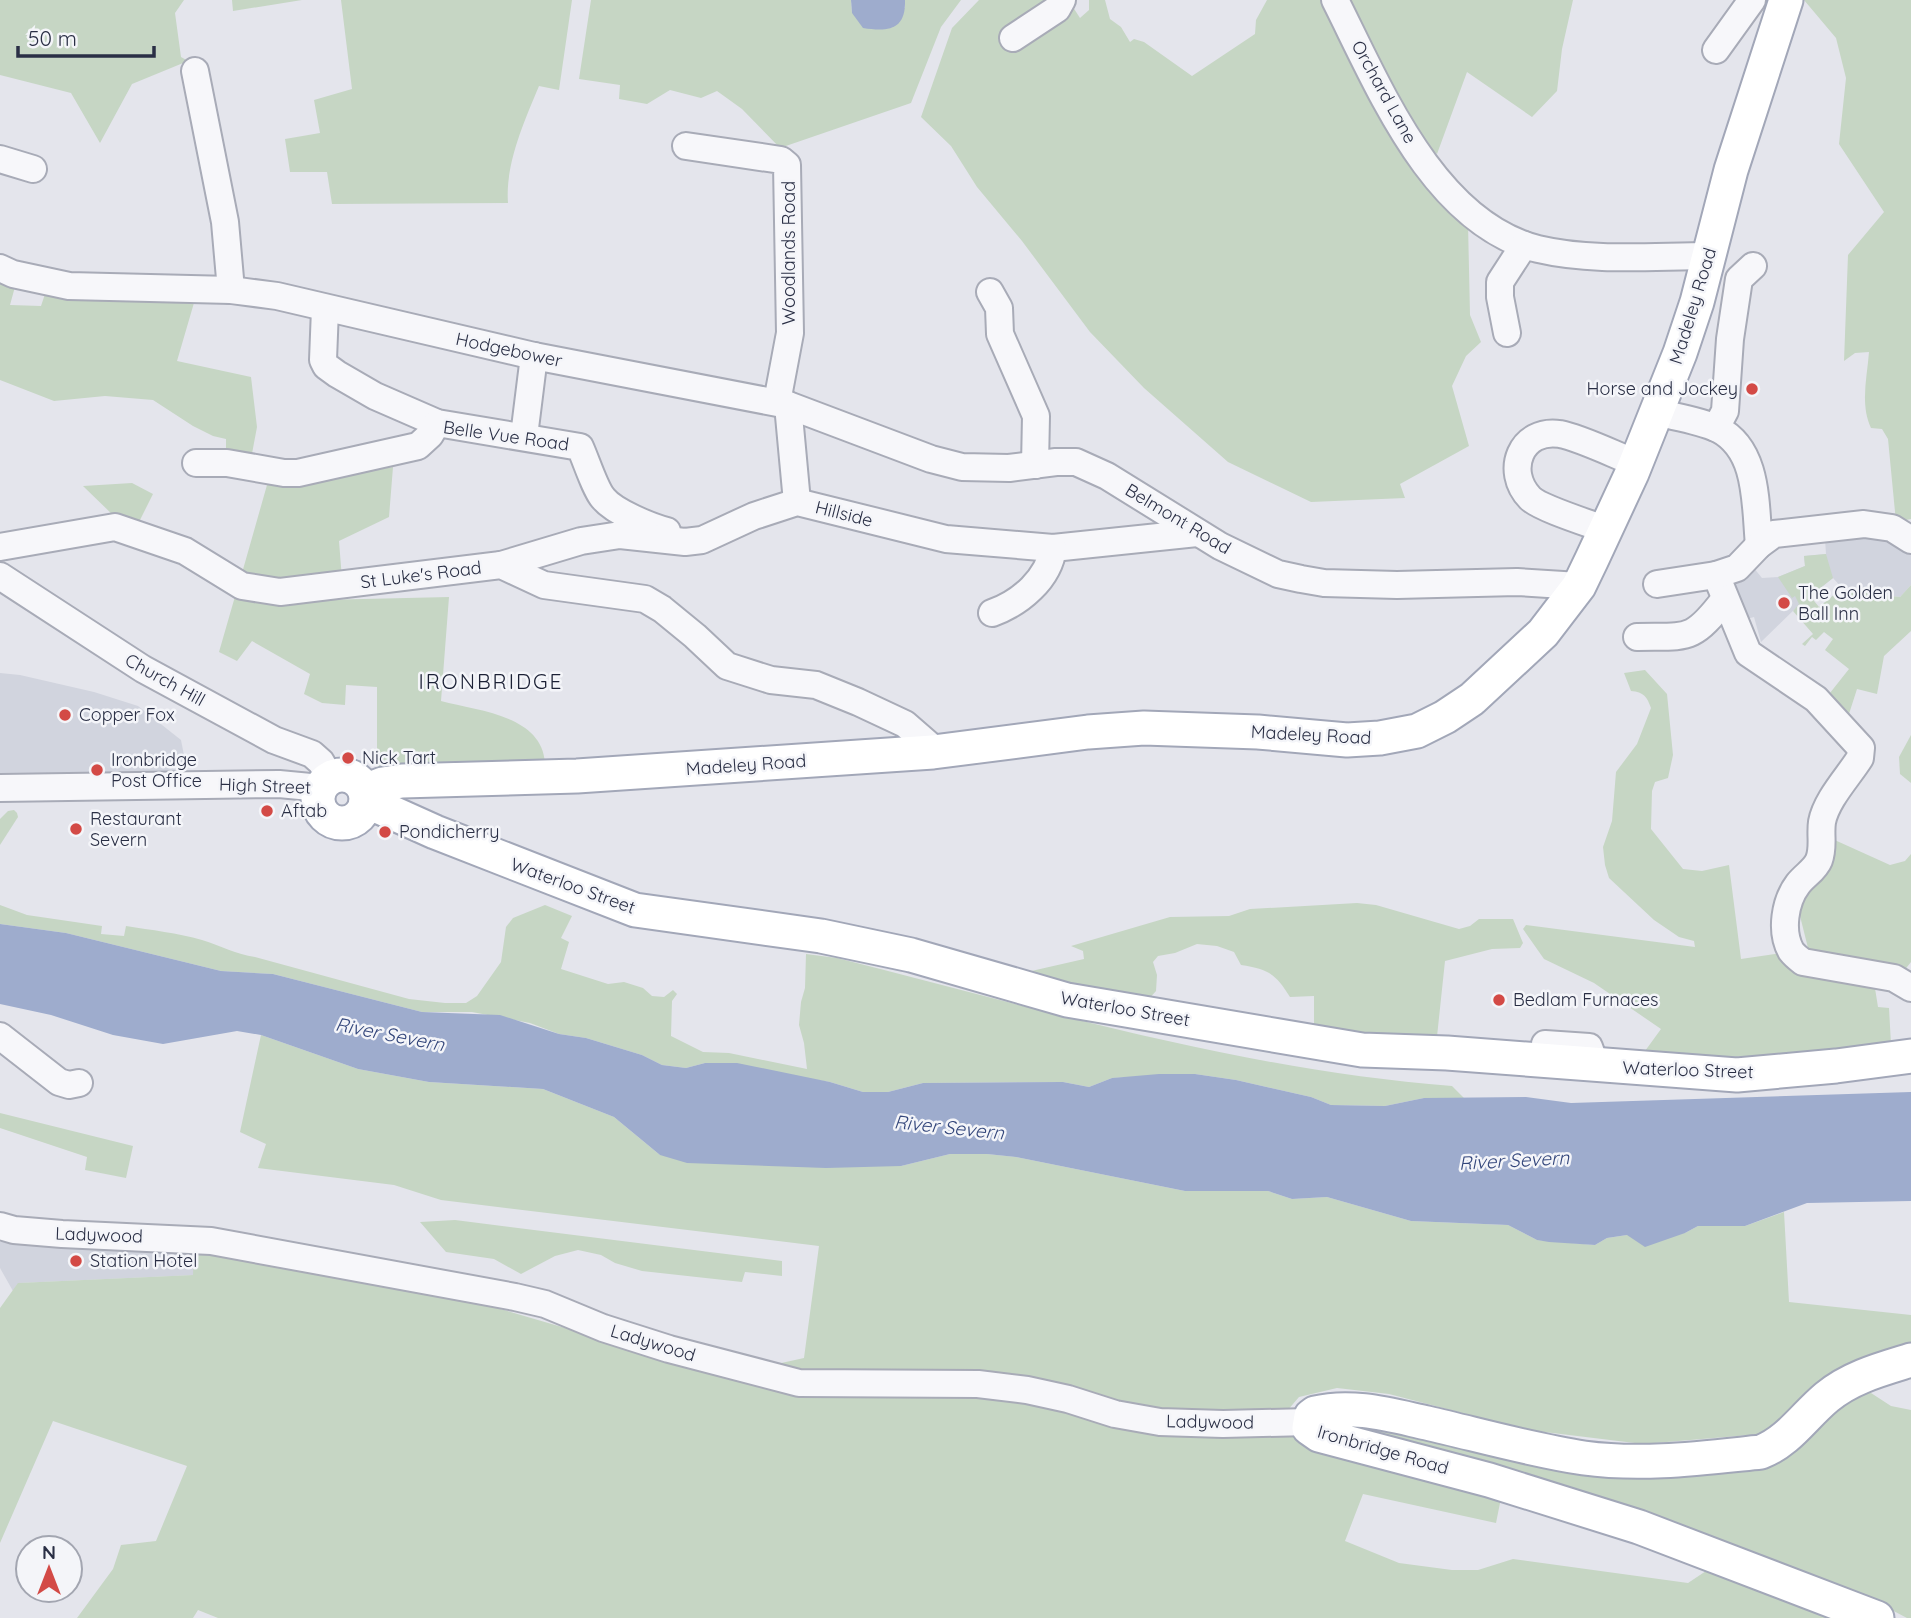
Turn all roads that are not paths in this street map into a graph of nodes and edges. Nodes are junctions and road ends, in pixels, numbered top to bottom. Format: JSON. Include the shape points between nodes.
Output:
{"nodes":[{"id":1,"x":1062,"y":0,"type":"edge"},
{"id":2,"x":1335,"y":0,"type":"edge"},
{"id":3,"x":1752,"y":0,"type":"edge"},
{"id":4,"x":1786,"y":0,"type":"edge"},
{"id":5,"x":1013,"y":38,"type":"dead end"},
{"id":6,"x":1716,"y":50,"type":"dead end"},
{"id":7,"x":195,"y":71,"type":"dead end"},
{"id":8,"x":686,"y":146,"type":"dead end"},
{"id":9,"x":0,"y":159,"type":"edge"},
{"id":10,"x":33,"y":169,"type":"dead end"},
{"id":11,"x":1524,"y":245,"type":"junction"},
{"id":12,"x":1709,"y":256,"type":"junction"},
{"id":13,"x":1753,"y":266,"type":"dead end"},
{"id":14,"x":0,"y":268,"type":"edge"},
{"id":15,"x":231,"y":290,"type":"junction"},
{"id":16,"x":989,"y":292,"type":"dead end"},
{"id":17,"x":325,"y":309,"type":"junction"},
{"id":18,"x":1507,"y":332,"type":"dead end"},
{"id":19,"x":534,"y":356,"type":"junction"},
{"id":20,"x":783,"y":403,"type":"junction"},
{"id":21,"x":1655,"y":412,"type":"junction"},
{"id":22,"x":437,"y":423,"type":"junction"},
{"id":23,"x":1716,"y":428,"type":"junction"},
{"id":24,"x":524,"y":436,"type":"junction"},
{"id":25,"x":196,"y":463,"type":"dead end"},
{"id":26,"x":1636,"y":463,"type":"junction"},
{"id":27,"x":1035,"y":465,"type":"junction"},
{"id":28,"x":797,"y":502,"type":"junction"},
{"id":29,"x":1604,"y":529,"type":"junction"},
{"id":30,"x":1197,"y":533,"type":"junction"},
{"id":31,"x":702,"y":540,"type":"junction"},
{"id":32,"x":1911,"y":540,"type":"edge"},
{"id":33,"x":1759,"y":545,"type":"junction"},
{"id":34,"x":0,"y":547,"type":"edge"},
{"id":35,"x":1053,"y":548,"type":"junction"},
{"id":36,"x":501,"y":565,"type":"junction"},
{"id":37,"x":0,"y":576,"type":"edge"},
{"id":38,"x":1657,"y":583,"type":"dead end"},
{"id":39,"x":1579,"y":586,"type":"junction"},
{"id":40,"x":1720,"y":587,"type":"junction"},
{"id":41,"x":992,"y":613,"type":"dead end"},
{"id":42,"x":1637,"y":637,"type":"dead end"},
{"id":43,"x":933,"y":752,"type":"junction"},
{"id":44,"x":325,"y":783,"type":"junction"},
{"id":45,"x":0,"y":788,"type":"edge"},
{"id":46,"x":365,"y":796,"type":"junction"},
{"id":47,"x":1911,"y":988,"type":"edge"},
{"id":48,"x":0,"y":1036,"type":"edge"},
{"id":49,"x":1911,"y":1056,"type":"edge"},
{"id":50,"x":79,"y":1083,"type":"dead end"},
{"id":51,"x":0,"y":1226,"type":"edge"},
{"id":52,"x":1911,"y":1360,"type":"edge"},
{"id":53,"x":1309,"y":1422,"type":"junction"},
{"id":54,"x":1877,"y":1618,"type":"edge"}],
"edges":[{"from":1,"to":5,"type":"street","via":[[1057,9]]},
{"from":2,"to":11,"type":"street","name":"Orchard Lane","via":[[1395,118],[1447,191],[1475,219]]},
{"from":3,"to":6,"type":"street"},
{"from":4,"to":12,"type":"main road","name":"Madeley Road","via":[[1731,170]]},
{"from":7,"to":15,"type":"street","via":[[225,222]]},
{"from":8,"to":20,"type":"street","name":"Woodlands Road","via":[[781,160],[787,166],[790,332]]},
{"from":9,"to":10,"type":"street"},
{"from":11,"to":12,"type":"street","name":"Orchard Lane","via":[[1588,256]]},
{"from":11,"to":18,"type":"street","via":[[1500,282]]},
{"from":12,"to":21,"type":"main road","name":"Madeley Road","via":[[1681,352]]},
{"from":13,"to":23,"type":"street","via":[[1739,279],[1725,411]]},
{"from":14,"to":15,"type":"street","name":"Hodgebower","via":[[69,286]]},
{"from":15,"to":17,"type":"street","name":"Hodgebower"},
{"from":16,"to":27,"type":"street","via":[[999,308],[1000,334],[1036,416]]},
{"from":17,"to":19,"type":"street","name":"Hodgebower"},
{"from":17,"to":22,"type":"street","via":[[322,352],[326,366],[374,396]]},
{"from":19,"to":20,"type":"street","name":"Hodgebower"},
{"from":19,"to":24,"type":"street"},
{"from":20,"to":27,"type":"street","name":"Belmont Road","via":[[943,463],[962,467]]},
{"from":20,"to":28,"type":"street"},
{"from":21,"to":23,"type":"street"},
{"from":21,"to":26,"type":"main road","name":"Madeley Road"},
{"from":22,"to":24,"type":"street","name":"Belle Vue Road"},
{"from":22,"to":25,"type":"street","name":"Belle Vue Road","via":[[418,446],[313,471],[284,473],[227,463]]},
{"from":23,"to":33,"type":"street","via":[[1744,453]]},
{"from":24,"to":31,"type":"street","name":"Belle Vue Road","via":[[580,447],[602,498],[654,528]]},
{"from":26,"to":29,"type":"main road","name":"Madeley Road"},
{"from":26,"to":29,"type":"street","via":[[1561,434],[1540,434],[1518,457],[1522,487],[1532,500]]},
{"from":27,"to":30,"type":"street","name":"Belmont Road","via":[[1071,461],[1086,466]]},
{"from":28,"to":31,"type":"street","name":"Hillside"},
{"from":28,"to":35,"type":"street","name":"Hillside","via":[[946,539]]},
{"from":29,"to":39,"type":"main road","name":"Madeley Road"},
{"from":30,"to":35,"type":"street","name":"Hillside"},
{"from":30,"to":39,"type":"street","name":"Belmont Road","via":[[1278,574],[1325,583]]},
{"from":31,"to":36,"type":"street","name":"Hillside","via":[[620,535],[581,541]]},
{"from":32,"to":33,"type":"street","via":[[1892,528],[1864,524],[1774,534]]},
{"from":33,"to":40,"type":"street"},
{"from":34,"to":36,"type":"street","name":"St Luke's Road","via":[[115,527],[185,551],[242,586],[281,592]]},
{"from":35,"to":41,"type":"street","via":[[1052,559],[1037,583],[1009,607]]},
{"from":36,"to":43,"type":"street","name":"St Luke's Road","via":[[544,585],[645,599],[727,666],[771,680],[816,685],[858,702],[905,724]]},
{"from":37,"to":44,"type":"street","name":"Church Hill","via":[[143,669],[274,740],[312,754],[321,762]]},
{"from":38,"to":40,"type":"street"},
{"from":39,"to":43,"type":"main road","name":"Madeley Road","via":[[1543,633],[1472,699],[1417,731],[1347,740],[1144,728]]},
{"from":40,"to":42,"type":"street","via":[[1707,622],[1692,634]]},
{"from":40,"to":47,"type":"street","via":[[1748,653],[1816,699],[1861,747],[1860,758],[1826,810],[1816,867],[1790,896],[1786,933],[1791,951],[1803,962],[1894,978]]},
{"from":43,"to":46,"type":"main road","name":"Madeley Road","via":[[577,776],[402,781]]},
{"from":44,"to":45,"type":"street","name":"High Street"},
{"from":44,"to":46,"type":"main road","via":[[318,803],[332,821],[354,820]]},
{"from":46,"to":49,"type":"main road","name":"Waterloo Street","via":[[447,837],[635,910],[821,936],[911,955],[1067,1000],[1362,1050],[1737,1074]]},
{"from":48,"to":50,"type":"street","via":[[59,1082]]},
{"from":51,"to":53,"type":"street","name":"Ladywood","via":[[62,1234],[211,1241],[515,1297],[670,1349],[799,1383],[978,1384],[1027,1390],[1160,1422]]},
{"from":52,"to":53,"type":"main road","name":"Ironbridge Road","via":[[1839,1387],[1776,1446],[1761,1452],[1640,1462],[1547,1451],[1377,1412],[1324,1411],[1315,1413]]},
{"from":53,"to":54,"type":"main road","name":"Ironbridge Road","via":[[1309,1428],[1319,1435],[1489,1480],[1639,1527]]}]}
